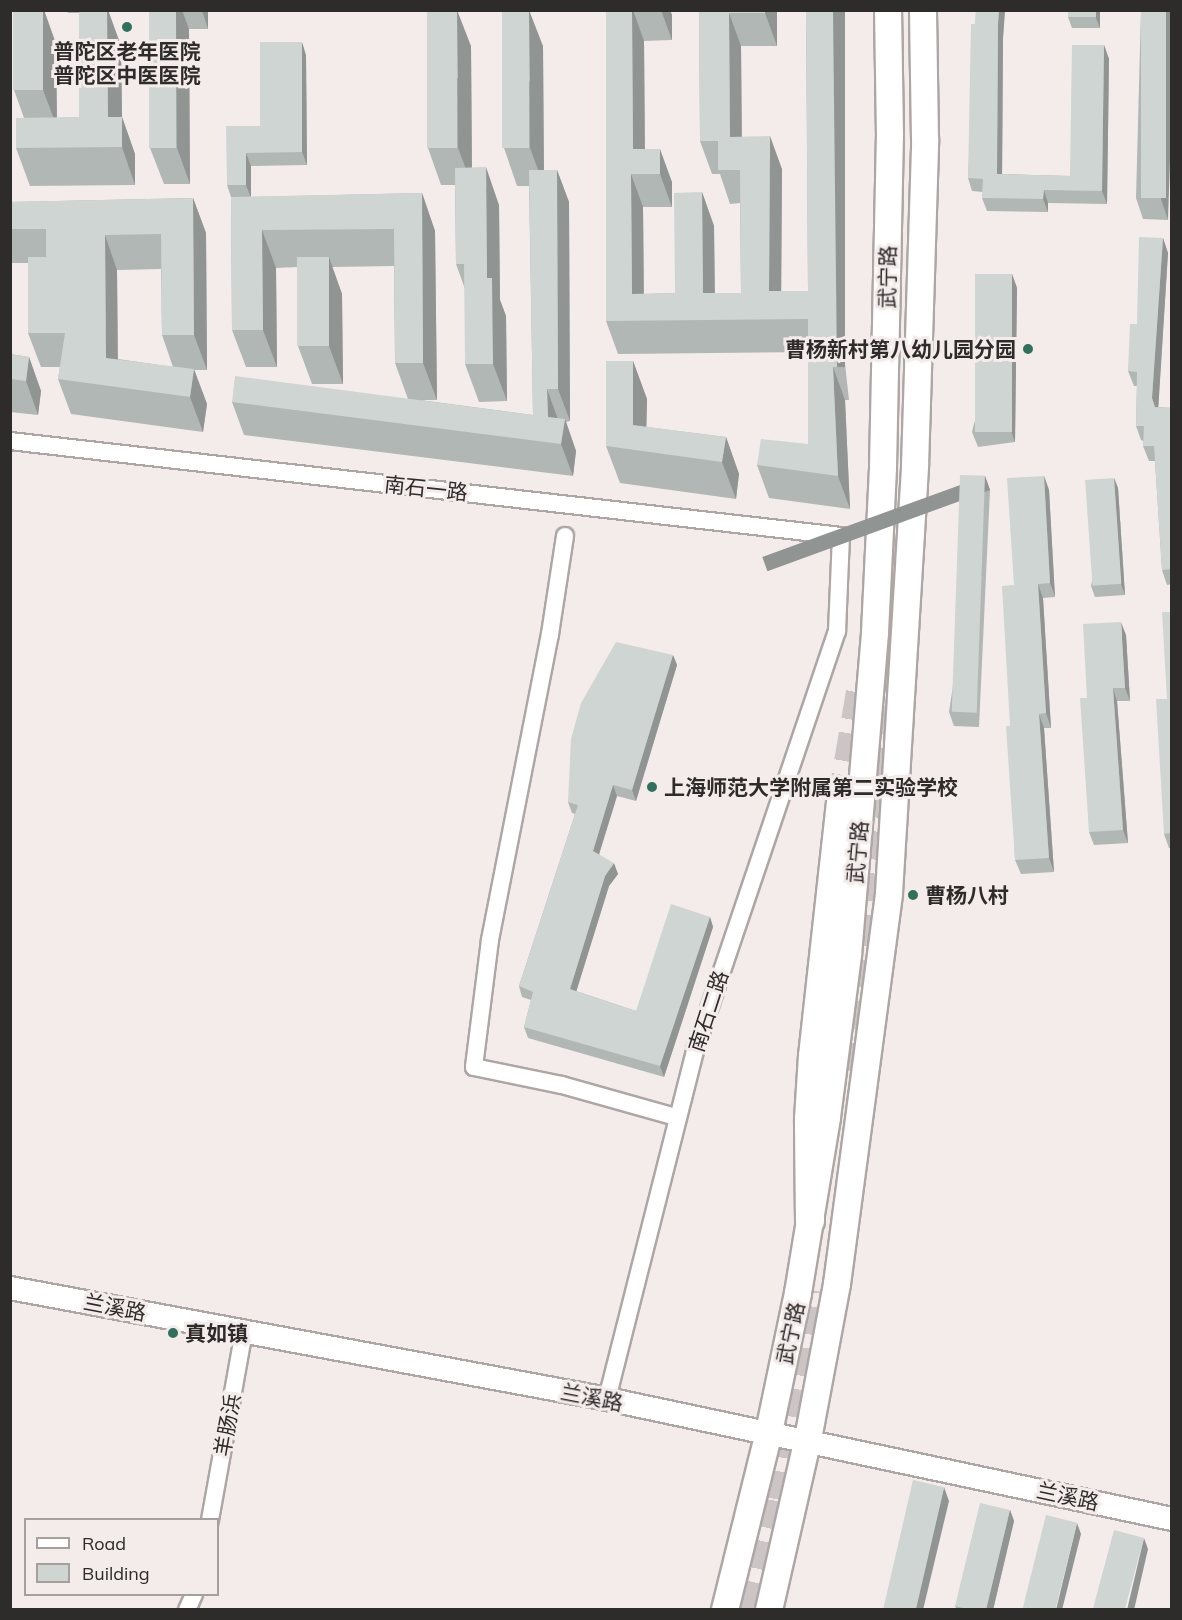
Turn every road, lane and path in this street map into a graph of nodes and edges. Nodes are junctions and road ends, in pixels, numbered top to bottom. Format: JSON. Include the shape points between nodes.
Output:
{"nodes":[{"id":1,"x":888,"y":10,"type":"edge"},
{"id":2,"x":923,"y":10,"type":"edge"},
{"id":3,"x":10,"y":441,"type":"edge"},
{"id":4,"x":565,"y":536,"type":"dead end"},
{"id":5,"x":841,"y":536,"type":"joint"},
{"id":6,"x":841,"y":803,"type":"tunnel mouth"},
{"id":7,"x":676,"y":1117,"type":"junction"},
{"id":8,"x":810,"y":1221,"type":"junction"},
{"id":9,"x":10,"y":1287,"type":"edge"},
{"id":10,"x":244,"y":1331,"type":"junction"},
{"id":11,"x":607,"y":1399,"type":"junction"},
{"id":12,"x":769,"y":1432,"type":"junction"},
{"id":13,"x":808,"y":1439,"type":"junction"},
{"id":14,"x":210,"y":1518,"type":"edge"},
{"id":15,"x":1172,"y":1519,"type":"edge"},
{"id":16,"x":193,"y":1596,"type":"edge"},
{"id":17,"x":187,"y":1610,"type":"edge"},
{"id":18,"x":725,"y":1610,"type":"edge"},
{"id":19,"x":769,"y":1610,"type":"edge"}],
"edges":[{"from":1,"to":8,"type":"main road","name":"武宁路","via":[[883,467],[875,632],[848,955]]},
{"from":2,"to":13,"type":"main road","name":"武宁路","via":[[925,139],[915,465],[889,893],[837,1284]]},
{"from":3,"to":5,"type":"street","name":"南石一路"},
{"from":4,"to":7,"type":"street","via":[[550,634],[490,940],[474,1067],[581,1090]]},
{"from":5,"to":7,"type":"street","name":"南石二路","via":[[837,631]]},
{"from":6,"to":8,"type":"highway","via":[[813,1066]]},
{"from":7,"to":11,"type":"street","name":"南石二路"},
{"from":8,"to":12,"type":"main road","name":"武宁路"},
{"from":9,"to":10,"type":"street","name":"兰溪路"},
{"from":10,"to":11,"type":"street","name":"兰溪路"},
{"from":10,"to":14,"type":"street","name":"羊肠浜"},
{"from":11,"to":12,"type":"street","name":"兰溪路"},
{"from":12,"to":13,"type":"street","name":"兰溪路"},
{"from":12,"to":18,"type":"main road","name":"武宁路"},
{"from":13,"to":15,"type":"street","name":"兰溪路"},
{"from":13,"to":19,"type":"main road","name":"武宁路"},
{"from":16,"to":17,"type":"street"}]}
